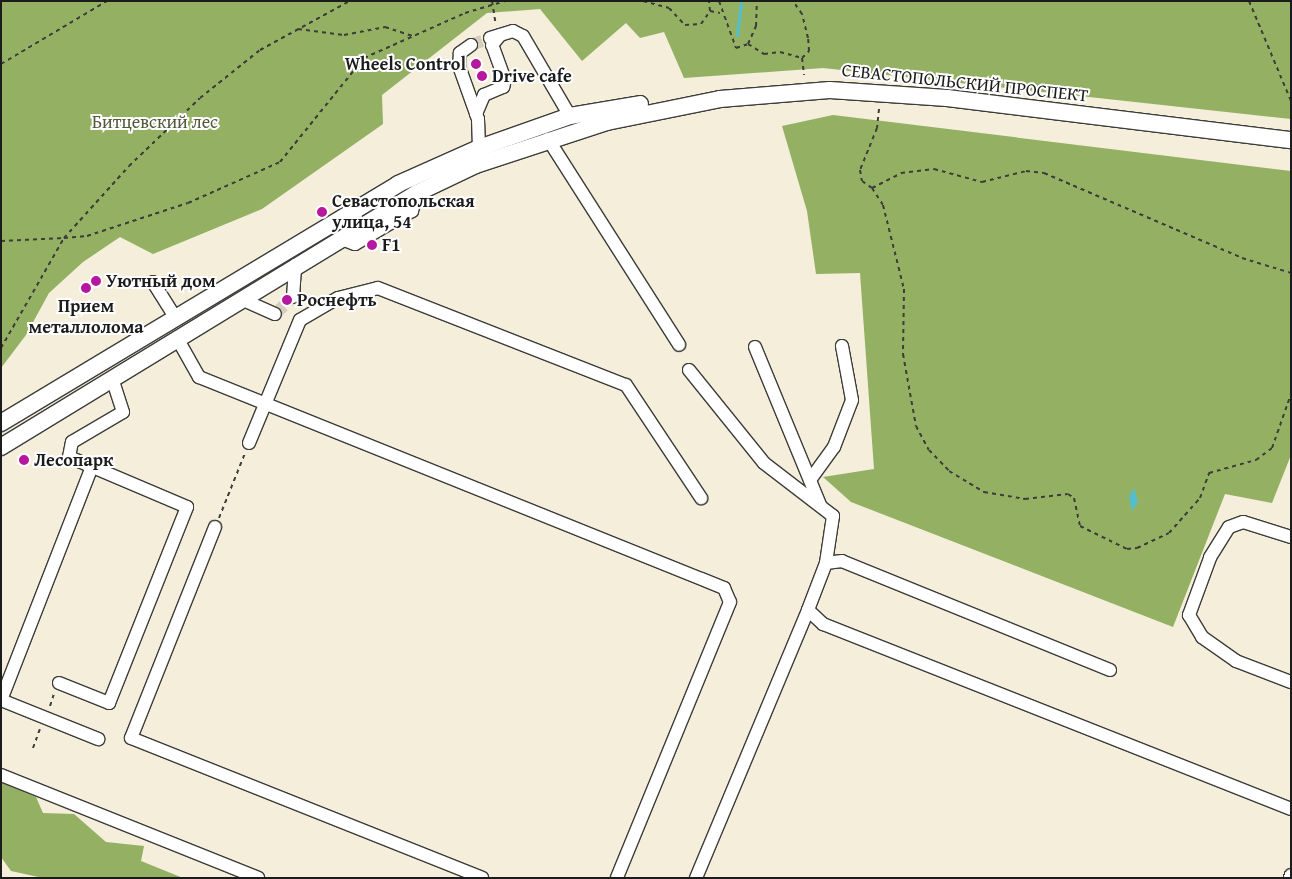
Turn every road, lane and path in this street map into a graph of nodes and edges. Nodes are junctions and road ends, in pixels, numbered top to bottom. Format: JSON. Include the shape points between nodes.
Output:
{"nodes":[{"id":1,"x":107,"y":1,"type":"edge"},
{"id":2,"x":350,"y":1,"type":"edge"},
{"id":3,"x":492,"y":1,"type":"edge"},
{"id":4,"x":505,"y":1,"type":"edge"},
{"id":5,"x":643,"y":1,"type":"edge"},
{"id":6,"x":708,"y":1,"type":"edge"},
{"id":7,"x":719,"y":1,"type":"edge"},
{"id":8,"x":757,"y":1,"type":"edge"},
{"id":9,"x":793,"y":1,"type":"edge"},
{"id":10,"x":1249,"y":1,"type":"edge"},
{"id":11,"x":490,"y":5,"type":"junction"},
{"id":12,"x":710,"y":11,"type":"junction"},
{"id":13,"x":720,"y":13,"type":"junction"},
{"id":14,"x":298,"y":28,"type":"junction"},
{"id":15,"x":414,"y":36,"type":"junction"},
{"id":16,"x":495,"y":37,"type":"junction"},
{"id":17,"x":748,"y":44,"type":"junction"},
{"id":18,"x":471,"y":45,"type":"tunnel mouth"},
{"id":19,"x":802,"y":58,"type":"junction"},
{"id":20,"x":1,"y":64,"type":"edge"},
{"id":21,"x":804,"y":75,"type":"dead end"},
{"id":22,"x":1291,"y":101,"type":"edge"},
{"id":23,"x":879,"y":109,"type":"dead end"},
{"id":24,"x":476,"y":114,"type":"junction"},
{"id":25,"x":570,"y":116,"type":"junction"},
{"id":26,"x":1291,"y":130,"type":"edge"},
{"id":27,"x":548,"y":139,"type":"junction"},
{"id":28,"x":1291,"y":140,"type":"edge"},
{"id":29,"x":479,"y":148,"type":"junction"},
{"id":30,"x":872,"y":188,"type":"junction"},
{"id":31,"x":64,"y":238,"type":"junction"},
{"id":32,"x":1,"y":241,"type":"edge"},
{"id":33,"x":295,"y":265,"type":"junction"},
{"id":34,"x":1291,"y":273,"type":"edge"},
{"id":35,"x":153,"y":282,"type":"dead end"},
{"id":36,"x":293,"y":297,"type":"tunnel mouth"},
{"id":37,"x":241,"y":299,"type":"junction"},
{"id":38,"x":275,"y":314,"type":"dead end"},
{"id":39,"x":175,"y":317,"type":"junction"},
{"id":40,"x":177,"y":338,"type":"junction"},
{"id":41,"x":679,"y":345,"type":"dead end"},
{"id":42,"x":842,"y":346,"type":"dead end"},
{"id":43,"x":755,"y":347,"type":"dead end"},
{"id":44,"x":1,"y":348,"type":"edge"},
{"id":45,"x":689,"y":370,"type":"dead end"},
{"id":46,"x":112,"y":379,"type":"junction"},
{"id":47,"x":1291,"y":394,"type":"edge"},
{"id":48,"x":264,"y":403,"type":"junction"},
{"id":49,"x":1,"y":423,"type":"edge"},
{"id":50,"x":249,"y":443,"type":"joint"},
{"id":51,"x":1,"y":447,"type":"edge"},
{"id":52,"x":91,"y":469,"type":"junction"},
{"id":53,"x":810,"y":480,"type":"junction"},
{"id":54,"x":701,"y":498,"type":"dead end"},
{"id":55,"x":821,"y":507,"type":"junction"},
{"id":56,"x":216,"y":527,"type":"joint"},
{"id":57,"x":1291,"y":537,"type":"edge"},
{"id":58,"x":826,"y":563,"type":"junction"},
{"id":59,"x":808,"y":610,"type":"junction"},
{"id":60,"x":1110,"y":670,"type":"dead end"},
{"id":61,"x":1291,"y":682,"type":"edge"},
{"id":62,"x":59,"y":683,"type":"dead end"},
{"id":63,"x":1,"y":700,"type":"edge"},
{"id":64,"x":98,"y":740,"type":"dead end"},
{"id":65,"x":1,"y":775,"type":"edge"},
{"id":66,"x":1291,"y":809,"type":"edge"},
{"id":67,"x":258,"y":878,"type":"edge"},
{"id":68,"x":482,"y":878,"type":"edge"},
{"id":69,"x":617,"y":878,"type":"edge"},
{"id":70,"x":696,"y":878,"type":"edge"}],
"edges":[{"from":1,"to":20,"type":"path"},
{"from":2,"to":14,"type":"path"},
{"from":3,"to":11,"type":"path"},
{"from":4,"to":11,"type":"path"},
{"from":5,"to":12,"type":"path","via":[[669,8],[685,25],[701,24]]},
{"from":6,"to":12,"type":"path"},
{"from":7,"to":13,"type":"path"},
{"from":8,"to":17,"type":"path","via":[[756,26]]},
{"from":9,"to":19,"type":"path","via":[[802,14],[808,38],[809,51]]},
{"from":10,"to":22,"type":"path"},
{"from":11,"to":15,"type":"path"},
{"from":11,"to":16,"type":"path"},
{"from":12,"to":13,"type":"path"},
{"from":13,"to":17,"type":"path","via":[[736,48]]},
{"from":14,"to":15,"type":"path","via":[[344,35],[385,27]]},
{"from":14,"to":31,"type":"path","via":[[260,50],[200,98],[129,166]]},
{"from":15,"to":31,"type":"path","via":[[364,58],[280,162],[188,204],[87,236]]},
{"from":16,"to":24,"type":"lane","via":[[492,45],[505,80],[503,87],[484,94]]},
{"from":16,"to":25,"type":"lane","via":[[513,31],[523,36]]},
{"from":17,"to":19,"type":"path","via":[[764,54],[780,52]]},
{"from":18,"to":24,"type":"lane","via":[[460,53],[459,66]]},
{"from":19,"to":21,"type":"path"},
{"from":23,"to":30,"type":"path","via":[[877,128],[860,170],[862,181]]},
{"from":24,"to":29,"type":"lane"},
{"from":25,"to":26,"type":"main road","name":"СЕВАСТОПОЛЬСКИЙ ПРОСПЕКТ","via":[[718,89],[830,82],[929,88]]},
{"from":25,"to":29,"type":"main road","name":"СЕВАСТОПОЛЬСКИЙ ПРОСПЕКТ"},
{"from":27,"to":28,"type":"main road","name":"СЕВАСТОПОЛЬСКИЙ ПРОСПЕКТ","via":[[720,99],[830,90],[947,98]]},
{"from":27,"to":33,"type":"main road","name":"СЕВАСТОПОЛЬСКИЙ ПРОСПЕКТ","via":[[476,165],[417,193]]},
{"from":27,"to":41,"type":"lane"},
{"from":29,"to":39,"type":"main road","name":"СЕВАСТОПОЛЬСКИЙ ПРОСПЕКТ","via":[[329,222]]},
{"from":30,"to":34,"type":"path","via":[[902,173],[934,169],[982,182],[1026,171],[1044,172],[1242,258]]},
{"from":30,"to":47,"type":"path","via":[[883,206],[904,289],[904,354],[916,426],[929,450],[950,471],[984,492],[1025,498],[1068,494],[1074,498],[1080,526],[1128,549],[1137,548],[1170,533],[1200,498],[1209,473],[1256,460],[1272,448]]},
{"from":31,"to":32,"type":"path"},
{"from":31,"to":44,"type":"path"},
{"from":33,"to":36,"type":"lane"},
{"from":33,"to":37,"type":"main road","name":"СЕВАСТОПОЛЬСКИЙ ПРОСПЕКТ"},
{"from":35,"to":39,"type":"lane"},
{"from":37,"to":38,"type":"lane"},
{"from":37,"to":40,"type":"main road","name":"СЕВАСТОПОЛЬСКИЙ ПРОСПЕКТ"},
{"from":39,"to":49,"type":"main road","name":"СЕВАСТОПОЛЬСКИЙ ПРОСПЕКТ"},
{"from":40,"to":46,"type":"main road","name":"СЕВАСТОПОЛЬСКИЙ ПРОСПЕКТ"},
{"from":40,"to":48,"type":"lane","via":[[199,377]]},
{"from":42,"to":53,"type":"lane","via":[[852,400],[834,447]]},
{"from":43,"to":53,"type":"lane"},
{"from":45,"to":55,"type":"lane","via":[[764,463]]},
{"from":46,"to":51,"type":"main road","name":"СЕВАСТОПОЛЬСКИЙ ПРОСПЕКТ"},
{"from":46,"to":52,"type":"lane","via":[[123,412],[68,446],[69,458]]},
{"from":48,"to":50,"type":"lane"},
{"from":48,"to":54,"type":"lane","via":[[300,320],[338,298],[378,288],[626,385]]},
{"from":48,"to":69,"type":"lane","via":[[724,588],[730,602]]},
{"from":50,"to":56,"type":"path"},
{"from":52,"to":62,"type":"lane","via":[[187,507],[109,703]]},
{"from":52,"to":63,"type":"lane"},
{"from":53,"to":55,"type":"lane"},
{"from":55,"to":58,"type":"lane","via":[[833,516]]},
{"from":56,"to":68,"type":"lane","via":[[131,738]]},
{"from":57,"to":61,"type":"lane","via":[[1243,522],[1229,527],[1210,558],[1189,615],[1202,637],[1236,662]]},
{"from":58,"to":59,"type":"lane"},
{"from":58,"to":60,"type":"lane","via":[[842,561]]},
{"from":59,"to":66,"type":"lane","via":[[823,624]]},
{"from":59,"to":70,"type":"lane"},
{"from":63,"to":64,"type":"lane"},
{"from":65,"to":67,"type":"lane"}]}
